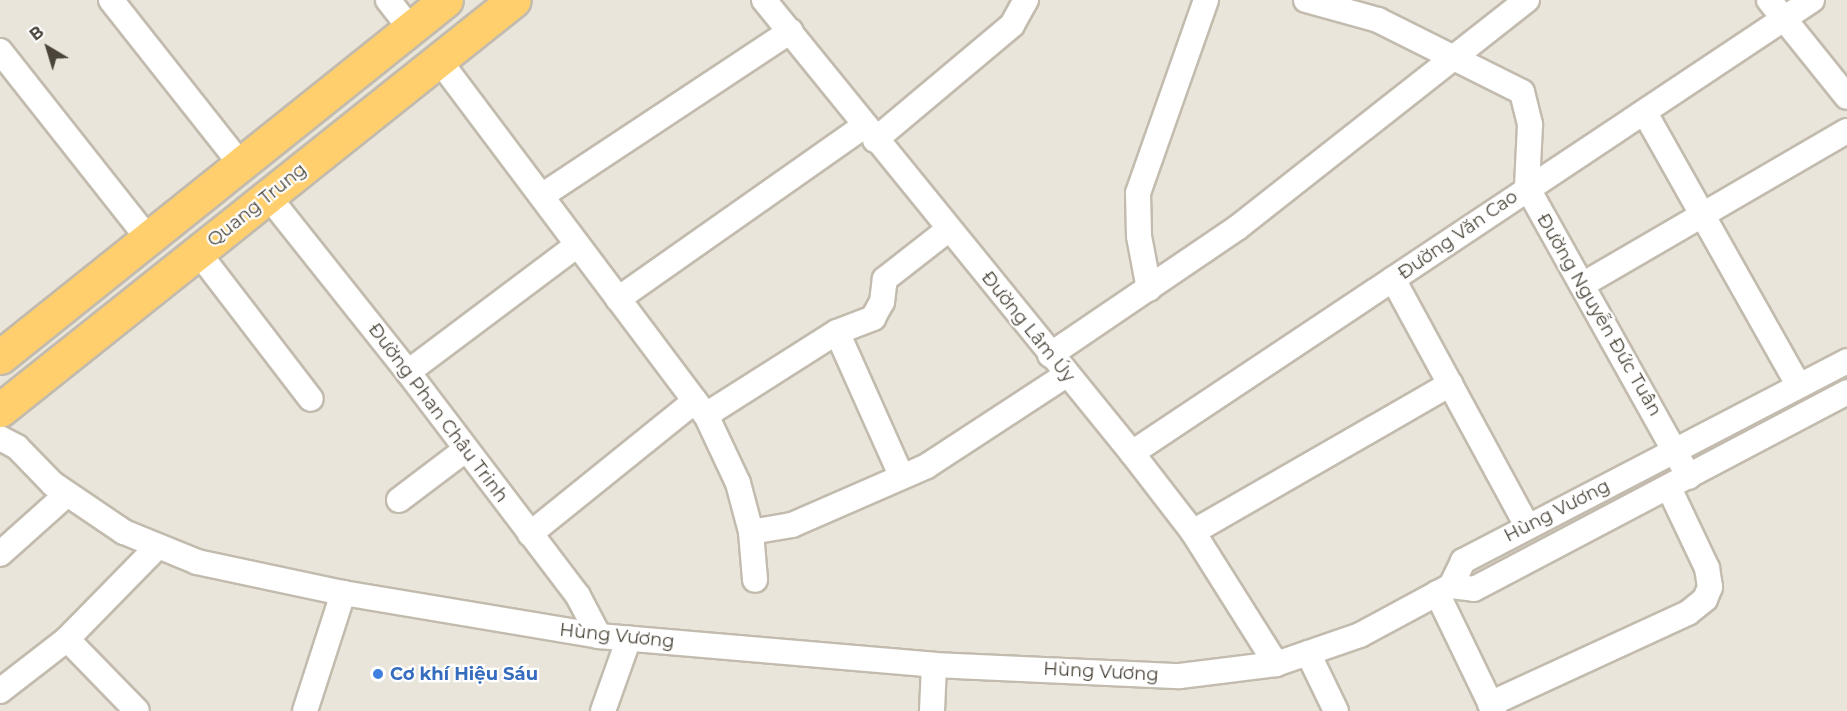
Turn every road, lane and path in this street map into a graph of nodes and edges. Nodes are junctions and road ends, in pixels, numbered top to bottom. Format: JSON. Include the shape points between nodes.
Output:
{"nodes":[{"id":1,"x":111,"y":0,"type":"edge"},
{"id":2,"x":388,"y":0,"type":"edge"},
{"id":3,"x":446,"y":0,"type":"edge"},
{"id":4,"x":514,"y":0,"type":"edge"},
{"id":5,"x":764,"y":0,"type":"edge"},
{"id":6,"x":1026,"y":0,"type":"edge"},
{"id":7,"x":1206,"y":0,"type":"edge"},
{"id":8,"x":1306,"y":0,"type":"edge"},
{"id":9,"x":1527,"y":0,"type":"edge"},
{"id":10,"x":1812,"y":0,"type":"edge"},
{"id":11,"x":1776,"y":9,"type":"edge"},
{"id":12,"x":410,"y":28,"type":"junction"},
{"id":13,"x":791,"y":32,"type":"junction"},
{"id":14,"x":0,"y":51,"type":"edge"},
{"id":15,"x":1455,"y":56,"type":"junction"},
{"id":16,"x":439,"y":60,"type":"junction"},
{"id":17,"x":1847,"y":98,"type":"edge"},
{"id":18,"x":1645,"y":113,"type":"junction"},
{"id":19,"x":1847,"y":131,"type":"edge"},
{"id":20,"x":870,"y":133,"type":"junction"},
{"id":21,"x":239,"y":162,"type":"junction"},
{"id":22,"x":1527,"y":187,"type":"junction"},
{"id":23,"x":543,"y":195,"type":"junction"},
{"id":24,"x":267,"y":196,"type":"junction"},
{"id":25,"x":1702,"y":215,"type":"junction"},
{"id":26,"x":949,"y":229,"type":"junction"},
{"id":27,"x":147,"y":237,"type":"junction"},
{"id":28,"x":577,"y":245,"type":"junction"},
{"id":29,"x":198,"y":252,"type":"junction"},
{"id":30,"x":1393,"y":279,"type":"junction"},
{"id":31,"x":1582,"y":285,"type":"junction"},
{"id":32,"x":1149,"y":289,"type":"junction"},
{"id":33,"x":618,"y":299,"type":"junction"},
{"id":34,"x":837,"y":332,"type":"junction"},
{"id":35,"x":1050,"y":355,"type":"junction"},
{"id":36,"x":0,"y":357,"type":"edge"},
{"id":37,"x":1847,"y":361,"type":"edge"},
{"id":38,"x":408,"y":372,"type":"junction"},
{"id":39,"x":1066,"y":375,"type":"junction"},
{"id":40,"x":1450,"y":384,"type":"junction"},
{"id":41,"x":1799,"y":386,"type":"junction"},
{"id":42,"x":1847,"y":392,"type":"edge"},
{"id":43,"x":311,"y":399,"type":"dead end"},
{"id":44,"x":700,"y":408,"type":"junction"},
{"id":45,"x":0,"y":410,"type":"edge"},
{"id":46,"x":0,"y":438,"type":"edge"},
{"id":47,"x":465,"y":450,"type":"junction"},
{"id":48,"x":1676,"y":451,"type":"junction"},
{"id":49,"x":1132,"y":453,"type":"junction"},
{"id":50,"x":901,"y":475,"type":"junction"},
{"id":51,"x":1679,"y":482,"type":"junction"},
{"id":52,"x":67,"y":494,"type":"junction"},
{"id":53,"x":399,"y":500,"type":"dead end"},
{"id":54,"x":1527,"y":526,"type":"junction"},
{"id":55,"x":751,"y":532,"type":"junction"},
{"id":56,"x":1193,"y":532,"type":"junction"},
{"id":57,"x":530,"y":534,"type":"junction"},
{"id":58,"x":157,"y":546,"type":"junction"},
{"id":59,"x":0,"y":554,"type":"edge"},
{"id":60,"x":755,"y":580,"type":"dead end"},
{"id":61,"x":1444,"y":590,"type":"junction"},
{"id":62,"x":343,"y":593,"type":"junction"},
{"id":63,"x":599,"y":636,"type":"junction"},
{"id":64,"x":629,"y":638,"type":"junction"},
{"id":65,"x":67,"y":639,"type":"junction"},
{"id":66,"x":1308,"y":653,"type":"junction"},
{"id":67,"x":1276,"y":664,"type":"junction"},
{"id":68,"x":934,"y":665,"type":"junction"},
{"id":69,"x":0,"y":691,"type":"edge"},
{"id":70,"x":1492,"y":707,"type":"edge"},
{"id":71,"x":137,"y":711,"type":"edge"},
{"id":72,"x":305,"y":711,"type":"edge"},
{"id":73,"x":603,"y":711,"type":"edge"},
{"id":74,"x":933,"y":711,"type":"edge"},
{"id":75,"x":1336,"y":711,"type":"edge"}],
"edges":[{"from":1,"to":21,"type":"street"},
{"from":2,"to":12,"type":"street"},
{"from":3,"to":12,"type":"highway"},
{"from":4,"to":16,"type":"highway","name":"Quang Trung"},
{"from":5,"to":13,"type":"street","name":"Đường Lâm Úy"},
{"from":6,"to":20,"type":"street","via":[[1012,25]]},
{"from":7,"to":32,"type":"street","via":[[1138,193],[1139,236]]},
{"from":8,"to":15,"type":"street","via":[[1378,20]]},
{"from":9,"to":15,"type":"street"},
{"from":10,"to":11,"type":"street","name":"Đường Văn Cao"},
{"from":11,"to":17,"type":"street"},
{"from":11,"to":18,"type":"street","name":"Đường Văn Cao"},
{"from":12,"to":21,"type":"highway"},
{"from":13,"to":20,"type":"street","name":"Đường Lâm Úy"},
{"from":13,"to":23,"type":"street"},
{"from":14,"to":27,"type":"street"},
{"from":15,"to":22,"type":"street","via":[[1513,85],[1527,100]]},
{"from":15,"to":32,"type":"street","via":[[1237,228]]},
{"from":16,"to":23,"type":"street"},
{"from":16,"to":24,"type":"highway","name":"Quang Trung"},
{"from":18,"to":22,"type":"street","name":"Đường Văn Cao"},
{"from":18,"to":25,"type":"street"},
{"from":19,"to":25,"type":"street"},
{"from":20,"to":26,"type":"street","name":"Đường Lâm Úy"},
{"from":20,"to":33,"type":"street"},
{"from":21,"to":24,"type":"highway"},
{"from":21,"to":27,"type":"highway"},
{"from":22,"to":30,"type":"street","name":"Đường Văn Cao"},
{"from":22,"to":31,"type":"street","name":"Đường Nguyễn Đức Tuân"},
{"from":23,"to":28,"type":"street"},
{"from":24,"to":29,"type":"highway","name":"Quang Trung"},
{"from":24,"to":38,"type":"street","name":"Đường Phan Châu Trinh"},
{"from":25,"to":31,"type":"street"},
{"from":25,"to":41,"type":"street"},
{"from":26,"to":34,"type":"street","via":[[885,279],[882,303],[873,318]]},
{"from":26,"to":35,"type":"street","name":"Đường Lâm Úy"},
{"from":27,"to":36,"type":"highway"},
{"from":28,"to":33,"type":"street"},
{"from":28,"to":38,"type":"street"},
{"from":29,"to":43,"type":"street"},
{"from":29,"to":45,"type":"highway","name":"Quang Trung"},
{"from":30,"to":40,"type":"street"},
{"from":30,"to":49,"type":"street","name":"Đường Văn Cao"},
{"from":31,"to":48,"type":"street","name":"Đường Nguyễn Đức Tuân"},
{"from":32,"to":35,"type":"street"},
{"from":33,"to":44,"type":"street"},
{"from":34,"to":44,"type":"street"},
{"from":34,"to":50,"type":"street"},
{"from":35,"to":39,"type":"street","name":"Đường Lâm Úy"},
{"from":37,"to":41,"type":"street","name":"Hùng Vương"},
{"from":38,"to":47,"type":"street","name":"Đường Phan Châu Trinh"},
{"from":39,"to":49,"type":"street","name":"Đường Lâm Úy"},
{"from":39,"to":50,"type":"street","via":[[927,466]]},
{"from":40,"to":54,"type":"street"},
{"from":40,"to":56,"type":"street"},
{"from":41,"to":48,"type":"street","name":"Hùng Vương"},
{"from":42,"to":51,"type":"street","name":"Hùng Vương"},
{"from":44,"to":55,"type":"street","via":[[738,483]]},
{"from":44,"to":57,"type":"street"},
{"from":46,"to":52,"type":"street","name":"Hùng Vương","via":[[17,447]]},
{"from":47,"to":53,"type":"street"},
{"from":47,"to":57,"type":"street","name":"Đường Phan Châu Trinh"},
{"from":48,"to":51,"type":"street","name":"Đường Nguyễn Đức Tuân"},
{"from":48,"to":54,"type":"street","name":"Hùng Vương"},
{"from":49,"to":56,"type":"street","name":"Đường Lâm Úy"},
{"from":50,"to":55,"type":"street","via":[[792,525]]},
{"from":51,"to":61,"type":"street","name":"Hùng Vương","via":[[1474,589]]},
{"from":51,"to":70,"type":"street","name":"Đường Nguyễn Đức Tuân","via":[[1707,568],[1710,586],[1705,599],[1688,613]]},
{"from":52,"to":58,"type":"street","name":"Hùng Vương","via":[[124,532]]},
{"from":52,"to":59,"type":"street"},
{"from":54,"to":61,"type":"street","name":"Hùng Vương","via":[[1463,561]]},
{"from":55,"to":60,"type":"street"},
{"from":56,"to":67,"type":"street","name":"Đường Lâm Úy"},
{"from":57,"to":63,"type":"street","name":"Đường Phan Châu Trinh","via":[[578,596]]},
{"from":58,"to":62,"type":"street","name":"Hùng Vương","via":[[223,570]]},
{"from":58,"to":65,"type":"street"},
{"from":61,"to":66,"type":"street","name":"Hùng Vương","via":[[1360,635]]},
{"from":61,"to":70,"type":"street"},
{"from":62,"to":63,"type":"street","name":"Hùng Vương"},
{"from":62,"to":72,"type":"street"},
{"from":63,"to":64,"type":"street","name":"Hùng Vương"},
{"from":64,"to":68,"type":"street","name":"Hùng Vương"},
{"from":64,"to":73,"type":"street"},
{"from":65,"to":69,"type":"street"},
{"from":65,"to":71,"type":"street"},
{"from":66,"to":67,"type":"street","name":"Hùng Vương"},
{"from":66,"to":75,"type":"street"},
{"from":67,"to":68,"type":"street","name":"Hùng Vương","via":[[1180,676]]},
{"from":68,"to":74,"type":"street"}]}
